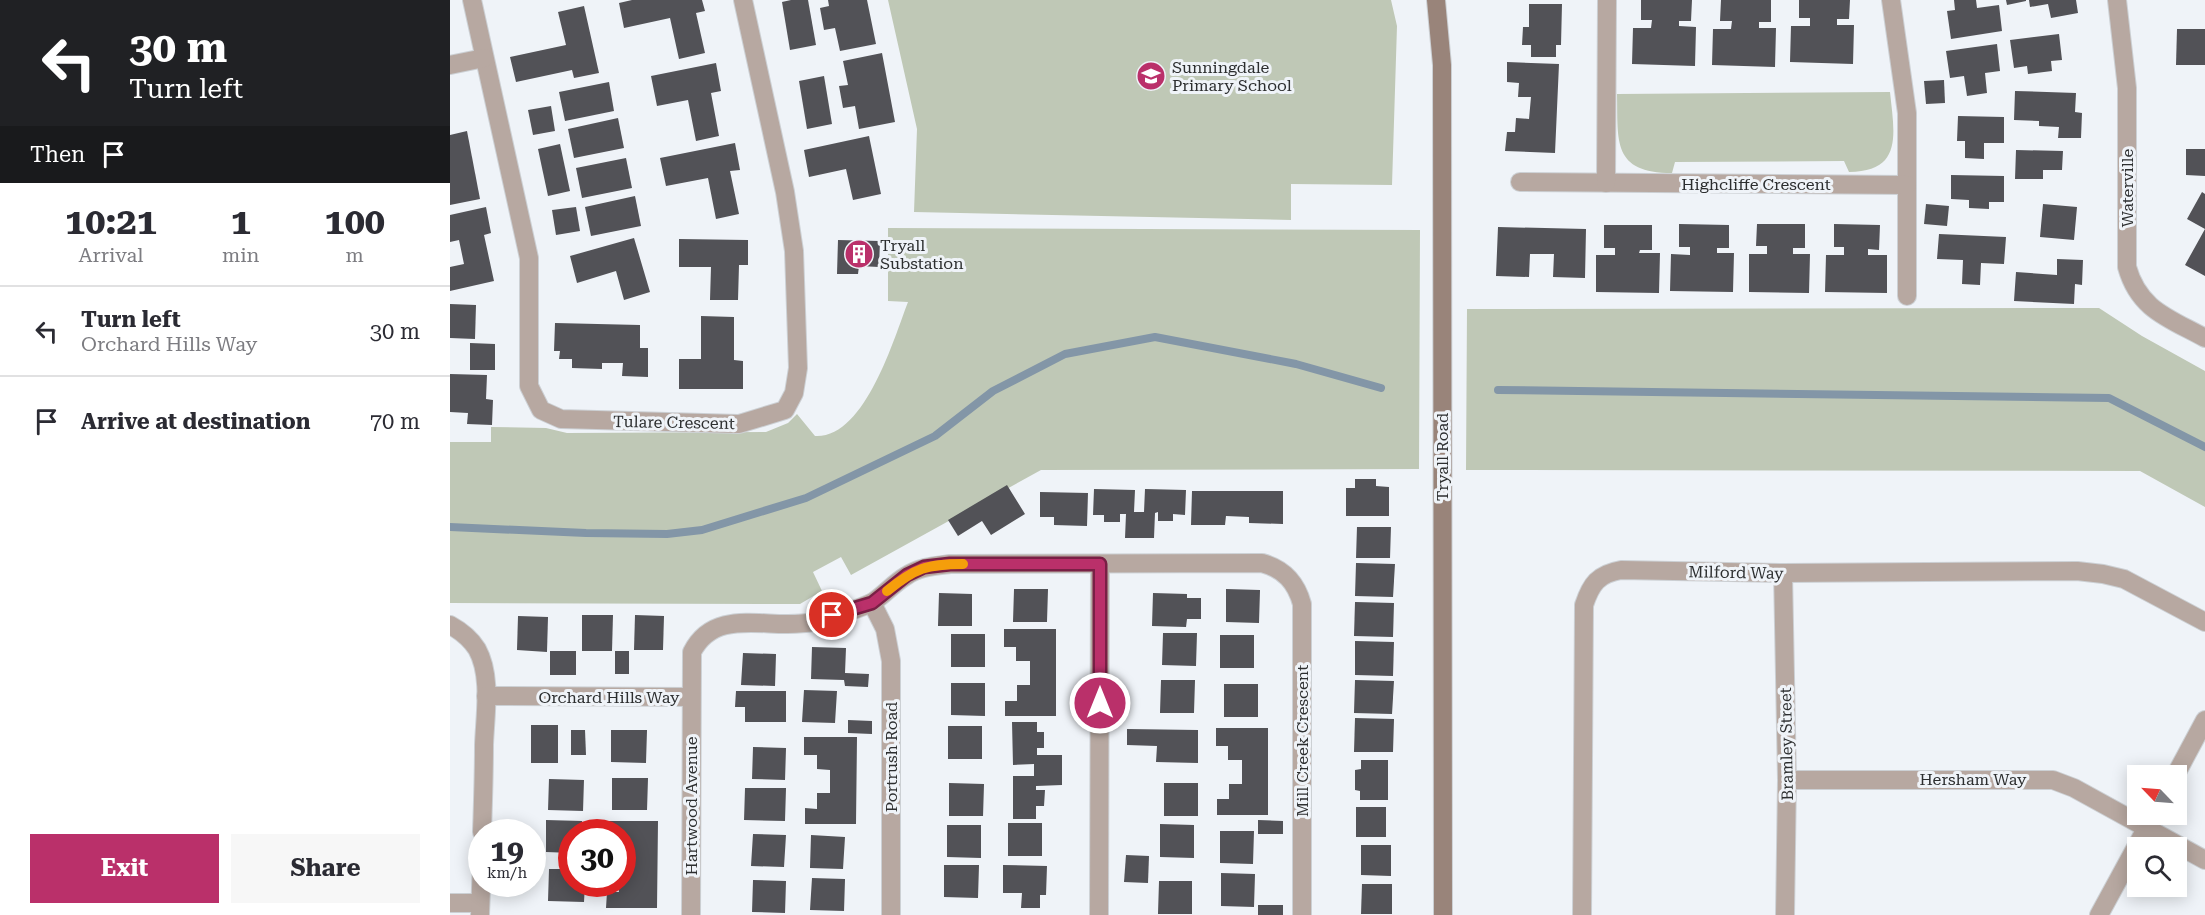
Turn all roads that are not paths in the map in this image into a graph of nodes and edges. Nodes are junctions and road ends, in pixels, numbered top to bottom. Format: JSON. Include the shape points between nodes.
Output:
{"nodes":[{"id":1,"x":472,"y":0,"type":"edge"},
{"id":2,"x":743,"y":0,"type":"edge"},
{"id":3,"x":1436,"y":0,"type":"edge"},
{"id":4,"x":1607,"y":0,"type":"edge"},
{"id":5,"x":1891,"y":0,"type":"edge"},
{"id":6,"x":2117,"y":0,"type":"edge"},
{"id":7,"x":484,"y":58,"type":"junction"},
{"id":8,"x":450,"y":65,"type":"edge"},
{"id":9,"x":1520,"y":182,"type":"dead end"},
{"id":10,"x":1606,"y":183,"type":"junction"},
{"id":11,"x":1907,"y":186,"type":"junction"},
{"id":12,"x":1907,"y":296,"type":"dead end"},
{"id":13,"x":2205,"y":338,"type":"edge"},
{"id":14,"x":1100,"y":564,"type":"junction"},
{"id":15,"x":1284,"y":573,"type":"joint"},
{"id":16,"x":1783,"y":573,"type":"junction"},
{"id":17,"x":872,"y":603,"type":"junction"},
{"id":18,"x":2205,"y":622,"type":"edge"},
{"id":19,"x":450,"y":625,"type":"edge"},
{"id":20,"x":486,"y":696,"type":"junction"},
{"id":21,"x":691,"y":697,"type":"junction"},
{"id":22,"x":2205,"y":720,"type":"edge"},
{"id":23,"x":2181,"y":765,"type":"edge"},
{"id":24,"x":1786,"y":780,"type":"junction"},
{"id":25,"x":2127,"y":811,"type":"edge"},
{"id":26,"x":482,"y":819,"type":"edge"},
{"id":27,"x":2148,"y":825,"type":"edge"},
{"id":28,"x":2156,"y":825,"type":"edge"},
{"id":29,"x":2205,"y":861,"type":"edge"},
{"id":30,"x":450,"y":903,"type":"edge"},
{"id":31,"x":480,"y":909,"type":"edge"},
{"id":32,"x":691,"y":915,"type":"edge"},
{"id":33,"x":891,"y":915,"type":"edge"},
{"id":34,"x":1099,"y":915,"type":"edge"},
{"id":35,"x":1302,"y":915,"type":"edge"},
{"id":36,"x":1443,"y":915,"type":"edge"},
{"id":37,"x":1582,"y":915,"type":"edge"},
{"id":38,"x":1785,"y":915,"type":"edge"},
{"id":39,"x":2098,"y":915,"type":"edge"}],
"edges":[{"from":1,"to":7,"type":"street"},
{"from":2,"to":7,"type":"street","name":"Tulare Crescent","via":[[794,251],[798,368],[794,393],[785,410],[739,424],[561,419],[541,410],[529,386],[529,258]]},
{"from":3,"to":36,"type":"street","name":"Tryall Road","via":[[1442,64]]},
{"from":4,"to":10,"type":"street"},
{"from":5,"to":11,"type":"street","via":[[1908,113]]},
{"from":6,"to":13,"type":"street","name":"Waterville","via":[[2127,88],[2127,267],[2132,283],[2146,303]]},
{"from":7,"to":8,"type":"street"},
{"from":9,"to":10,"type":"street","name":"Highcliffe Crescent"},
{"from":10,"to":11,"type":"street","name":"Highcliffe Crescent"},
{"from":11,"to":12,"type":"street"},
{"from":14,"to":15,"type":"street","name":"Orchard Hills Way","via":[[1262,563]]},
{"from":14,"to":17,"type":"street","name":"Orchard Hills Way","via":[[924,567],[907,575]]},
{"from":14,"to":34,"type":"street"},
{"from":15,"to":35,"type":"street","name":"Mill Creek Crescent","via":[[1294,584],[1302,604]]},
{"from":16,"to":18,"type":"street","name":"Milford Way","via":[[2056,570],[2103,574],[2124,579]]},
{"from":16,"to":24,"type":"street","name":"Bramley Street"},
{"from":16,"to":37,"type":"street","name":"Milford Way","via":[[1621,570],[1607,572],[1588,592],[1584,605]]},
{"from":17,"to":21,"type":"street","name":"Orchard Hills Way","via":[[812,622],[714,627],[704,633],[692,652]]},
{"from":17,"to":33,"type":"street","name":"Portrush Road","via":[[885,629],[891,662]]},
{"from":19,"to":20,"type":"street","via":[[462,632],[478,651]]},
{"from":20,"to":21,"type":"street","name":"Orchard Hills Way"},
{"from":20,"to":26,"type":"street"},
{"from":21,"to":32,"type":"street","name":"Hartwood Avenue"},
{"from":22,"to":23,"type":"street"},
{"from":24,"to":25,"type":"street","name":"Hersham Way","via":[[2053,780]]},
{"from":24,"to":38,"type":"street","name":"Bramley Street"},
{"from":27,"to":39,"type":"street"},
{"from":28,"to":29,"type":"street","name":"Hersham Way"},
{"from":30,"to":31,"type":"street"}]}
